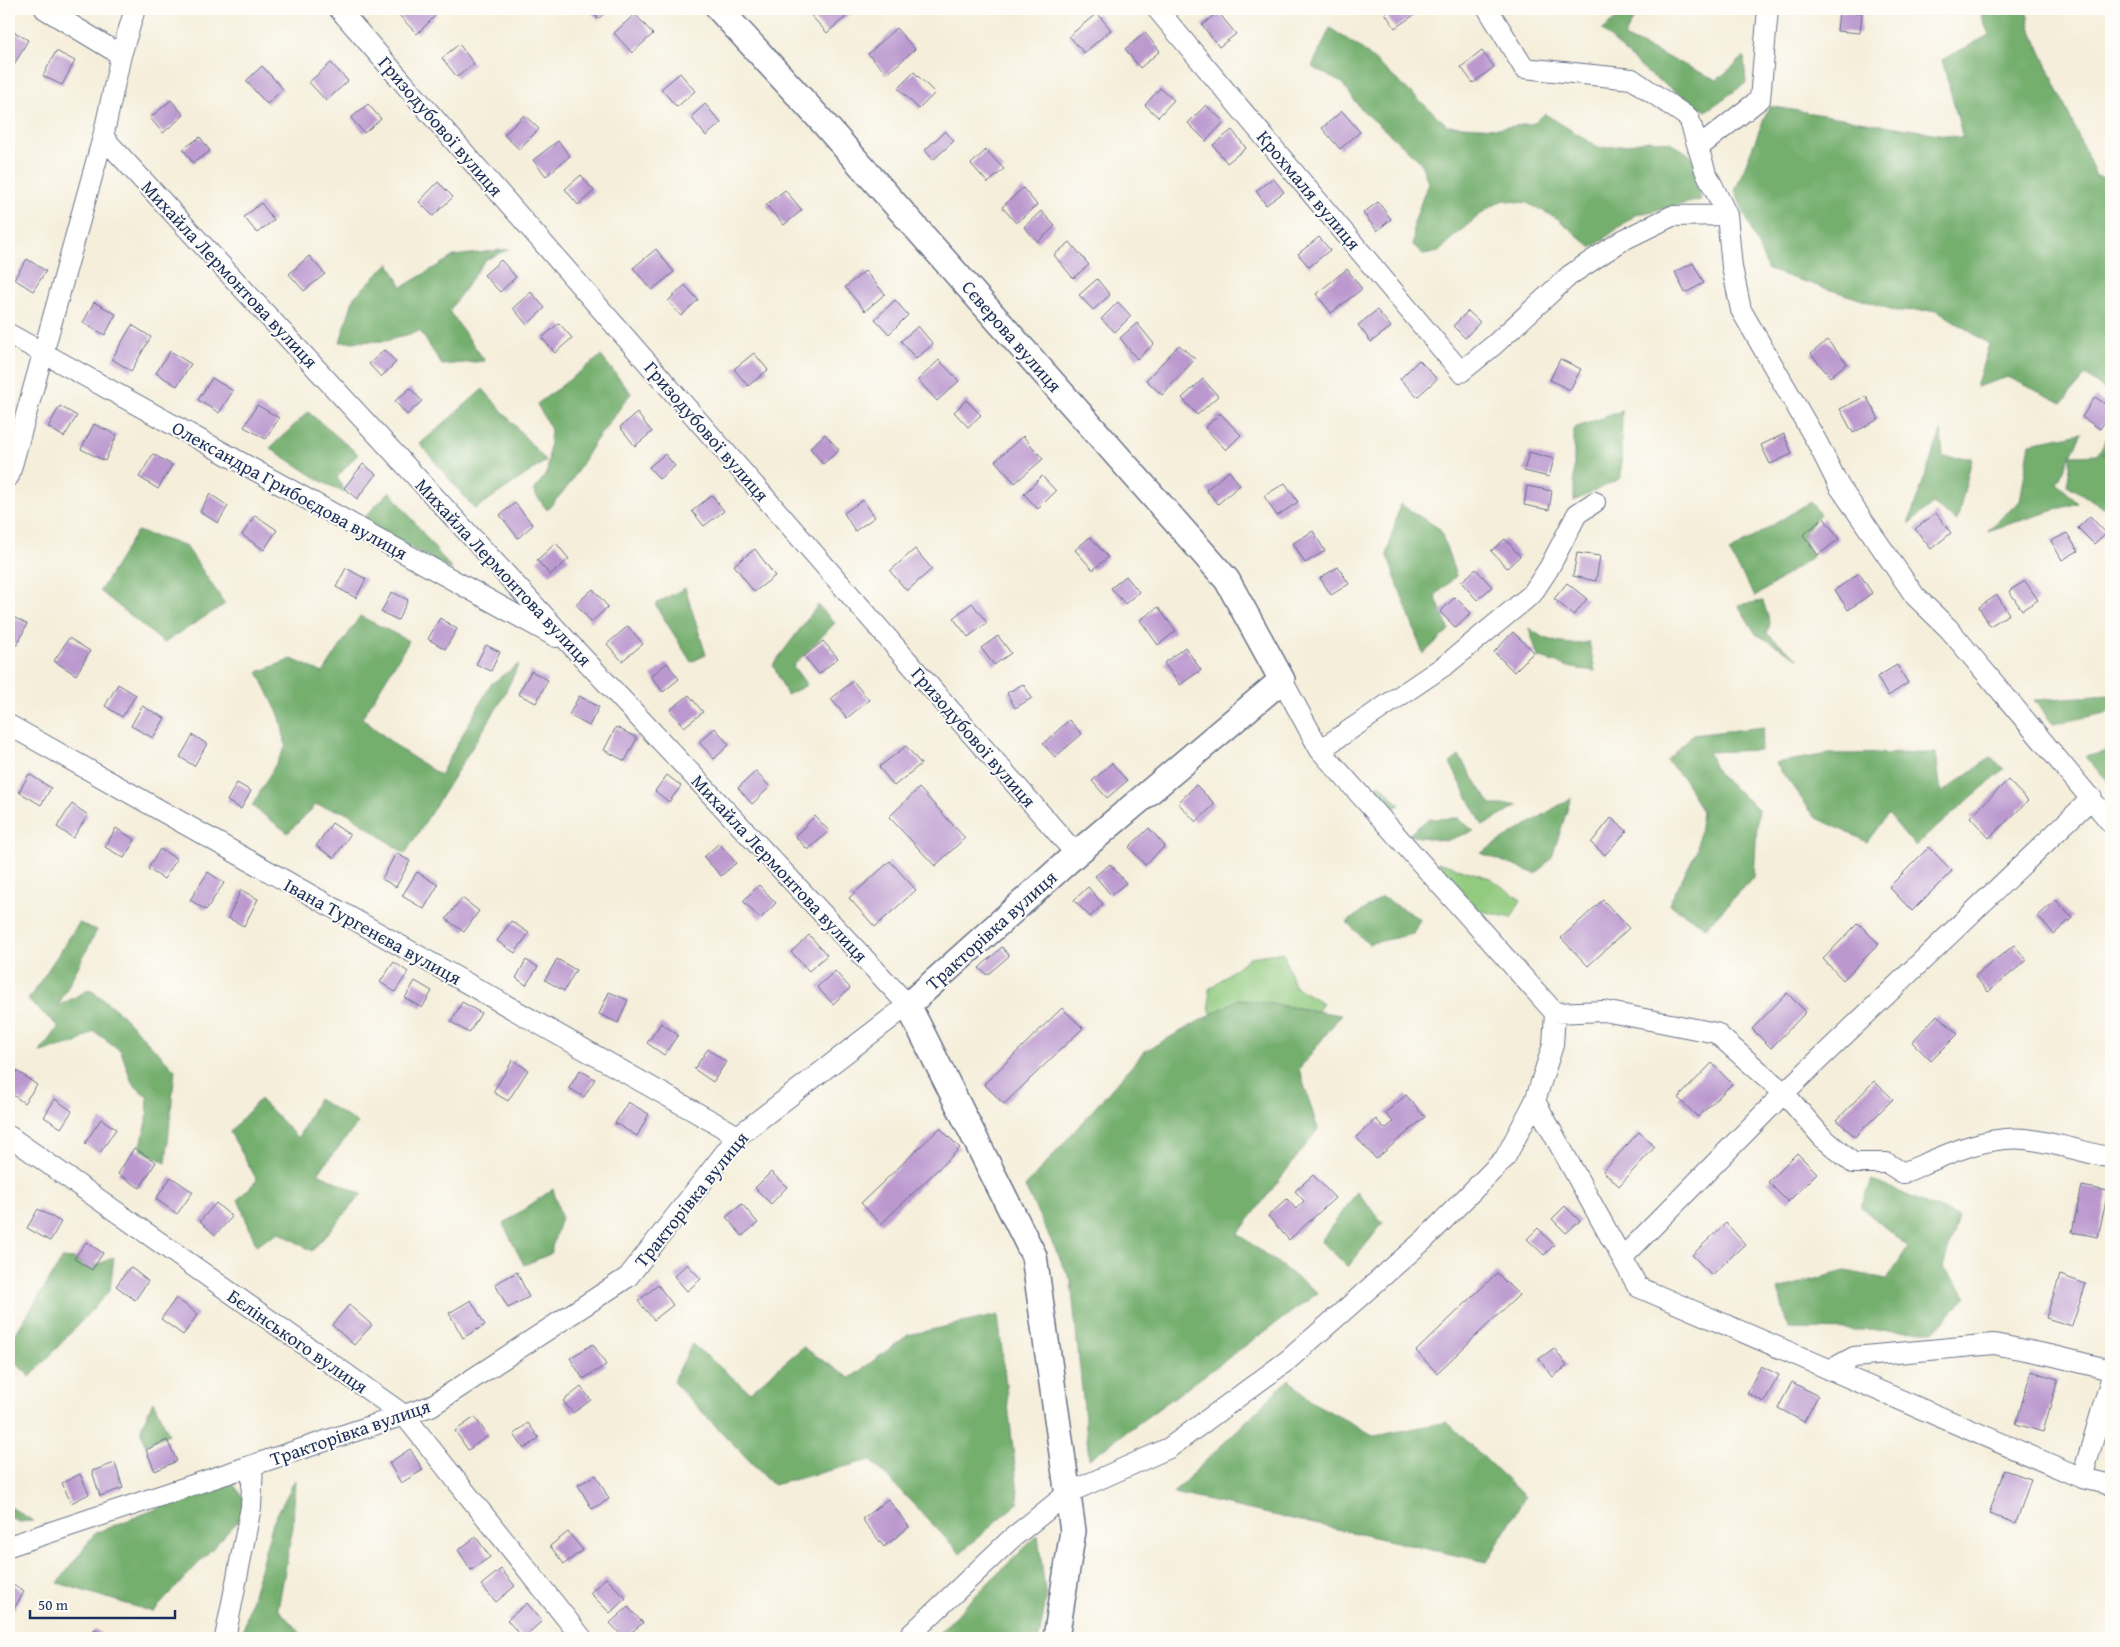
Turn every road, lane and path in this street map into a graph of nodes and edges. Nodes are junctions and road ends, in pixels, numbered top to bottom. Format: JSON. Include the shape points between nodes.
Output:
{"nodes":[{"id":1,"x":45,"y":9,"type":"edge"},
{"id":2,"x":135,"y":9,"type":"edge"},
{"id":3,"x":339,"y":9,"type":"edge"},
{"id":4,"x":720,"y":9,"type":"edge"},
{"id":5,"x":1157,"y":9,"type":"edge"},
{"id":6,"x":1488,"y":9,"type":"edge"},
{"id":7,"x":1768,"y":9,"type":"edge"},
{"id":8,"x":121,"y":54,"type":"junction"},
{"id":9,"x":103,"y":137,"type":"junction"},
{"id":10,"x":1698,"y":148,"type":"junction"},
{"id":11,"x":1727,"y":215,"type":"junction"},
{"id":12,"x":9,"y":334,"type":"edge"},
{"id":13,"x":44,"y":354,"type":"junction"},
{"id":14,"x":9,"y":476,"type":"edge"},
{"id":15,"x":1595,"y":502,"type":"dead end"},
{"id":16,"x":571,"y":645,"type":"junction"},
{"id":17,"x":1282,"y":680,"type":"junction"},
{"id":18,"x":9,"y":726,"type":"edge"},
{"id":19,"x":1320,"y":750,"type":"junction"},
{"id":20,"x":2092,"y":798,"type":"junction"},
{"id":21,"x":2111,"y":823,"type":"edge"},
{"id":22,"x":1076,"y":854,"type":"junction"},
{"id":23,"x":908,"y":1005,"type":"junction"},
{"id":24,"x":1556,"y":1013,"type":"junction"},
{"id":25,"x":1784,"y":1094,"type":"junction"},
{"id":26,"x":1535,"y":1101,"type":"junction"},
{"id":27,"x":9,"y":1136,"type":"edge"},
{"id":28,"x":738,"y":1136,"type":"junction"},
{"id":29,"x":2111,"y":1158,"type":"edge"},
{"id":30,"x":1623,"y":1257,"type":"junction"},
{"id":31,"x":1830,"y":1370,"type":"junction"},
{"id":32,"x":2111,"y":1370,"type":"edge"},
{"id":33,"x":2111,"y":1379,"type":"edge"},
{"id":34,"x":404,"y":1415,"type":"junction"},
{"id":35,"x":253,"y":1465,"type":"junction"},
{"id":36,"x":2082,"y":1478,"type":"junction"},
{"id":37,"x":2111,"y":1485,"type":"edge"},
{"id":38,"x":1068,"y":1493,"type":"junction"},
{"id":39,"x":9,"y":1546,"type":"edge"},
{"id":40,"x":225,"y":1638,"type":"edge"},
{"id":41,"x":582,"y":1638,"type":"edge"},
{"id":42,"x":907,"y":1638,"type":"edge"},
{"id":43,"x":1056,"y":1638,"type":"edge"}],
"edges":[{"from":1,"to":8,"type":"street"},
{"from":2,"to":8,"type":"street"},
{"from":3,"to":22,"type":"street","name":"Гризодубової вулиця"},
{"from":4,"to":17,"type":"main road","name":"Сєверова вулиця","via":[[1227,580]]},
{"from":5,"to":11,"type":"street","name":"Крохмаля вулиця","via":[[1461,372],[1570,275],[1623,240],[1672,216]]},
{"from":6,"to":10,"type":"street","via":[[1524,68],[1632,79],[1689,118]]},
{"from":7,"to":10,"type":"street","via":[[1760,99]]},
{"from":8,"to":9,"type":"street"},
{"from":9,"to":13,"type":"street"},
{"from":9,"to":16,"type":"street","name":"Михайла Лермонтова вулиця"},
{"from":10,"to":11,"type":"street"},
{"from":11,"to":20,"type":"street","via":[[1741,310],[1839,486],[1914,596],[1949,629]]},
{"from":12,"to":13,"type":"street","name":"Олександра Грибоєдова вулиця"},
{"from":13,"to":14,"type":"street"},
{"from":13,"to":16,"type":"street","name":"Олександра Грибоєдова вулиця"},
{"from":15,"to":19,"type":"street","via":[[1577,514],[1532,594],[1446,664]]},
{"from":16,"to":23,"type":"street","name":"Михайла Лермонтова вулиця"},
{"from":17,"to":19,"type":"street"},
{"from":17,"to":22,"type":"main road","name":"Тракторівка вулиця"},
{"from":18,"to":28,"type":"street","name":"Івана Тургенєва вулиця"},
{"from":19,"to":24,"type":"street"},
{"from":20,"to":21,"type":"street"},
{"from":20,"to":25,"type":"street"},
{"from":22,"to":23,"type":"main road","name":"Тракторівка вулиця"},
{"from":23,"to":28,"type":"street","name":"Тракторівка вулиця"},
{"from":23,"to":38,"type":"main road","via":[[1034,1256]]},
{"from":24,"to":25,"type":"street","via":[[1604,1011],[1716,1033]]},
{"from":24,"to":26,"type":"street","via":[[1553,1044]]},
{"from":25,"to":29,"type":"street","via":[[1822,1136],[1853,1163],[1887,1163],[1903,1173],[1986,1142],[2024,1139]]},
{"from":25,"to":30,"type":"street"},
{"from":26,"to":30,"type":"street"},
{"from":26,"to":38,"type":"street","via":[[1505,1158],[1424,1240],[1288,1360],[1169,1448]]},
{"from":27,"to":34,"type":"street","name":"Бєлінського вулиця"},
{"from":28,"to":34,"type":"street","name":"Тракторівка вулиця","via":[[628,1277],[431,1406]]},
{"from":30,"to":31,"type":"street","via":[[1638,1288]]},
{"from":31,"to":32,"type":"street","via":[[1854,1357],[1994,1344]]},
{"from":31,"to":36,"type":"street"},
{"from":33,"to":36,"type":"street"},
{"from":34,"to":35,"type":"street","name":"Тракторівка вулиця"},
{"from":34,"to":41,"type":"street","name":"Бєлінського вулиця"},
{"from":35,"to":39,"type":"street"},
{"from":35,"to":40,"type":"street","name":"Тракторівка вулиця","via":[[251,1507]]},
{"from":36,"to":37,"type":"street"},
{"from":38,"to":42,"type":"street","via":[[1011,1539]]},
{"from":38,"to":43,"type":"main road","via":[[1073,1531]]}]}
